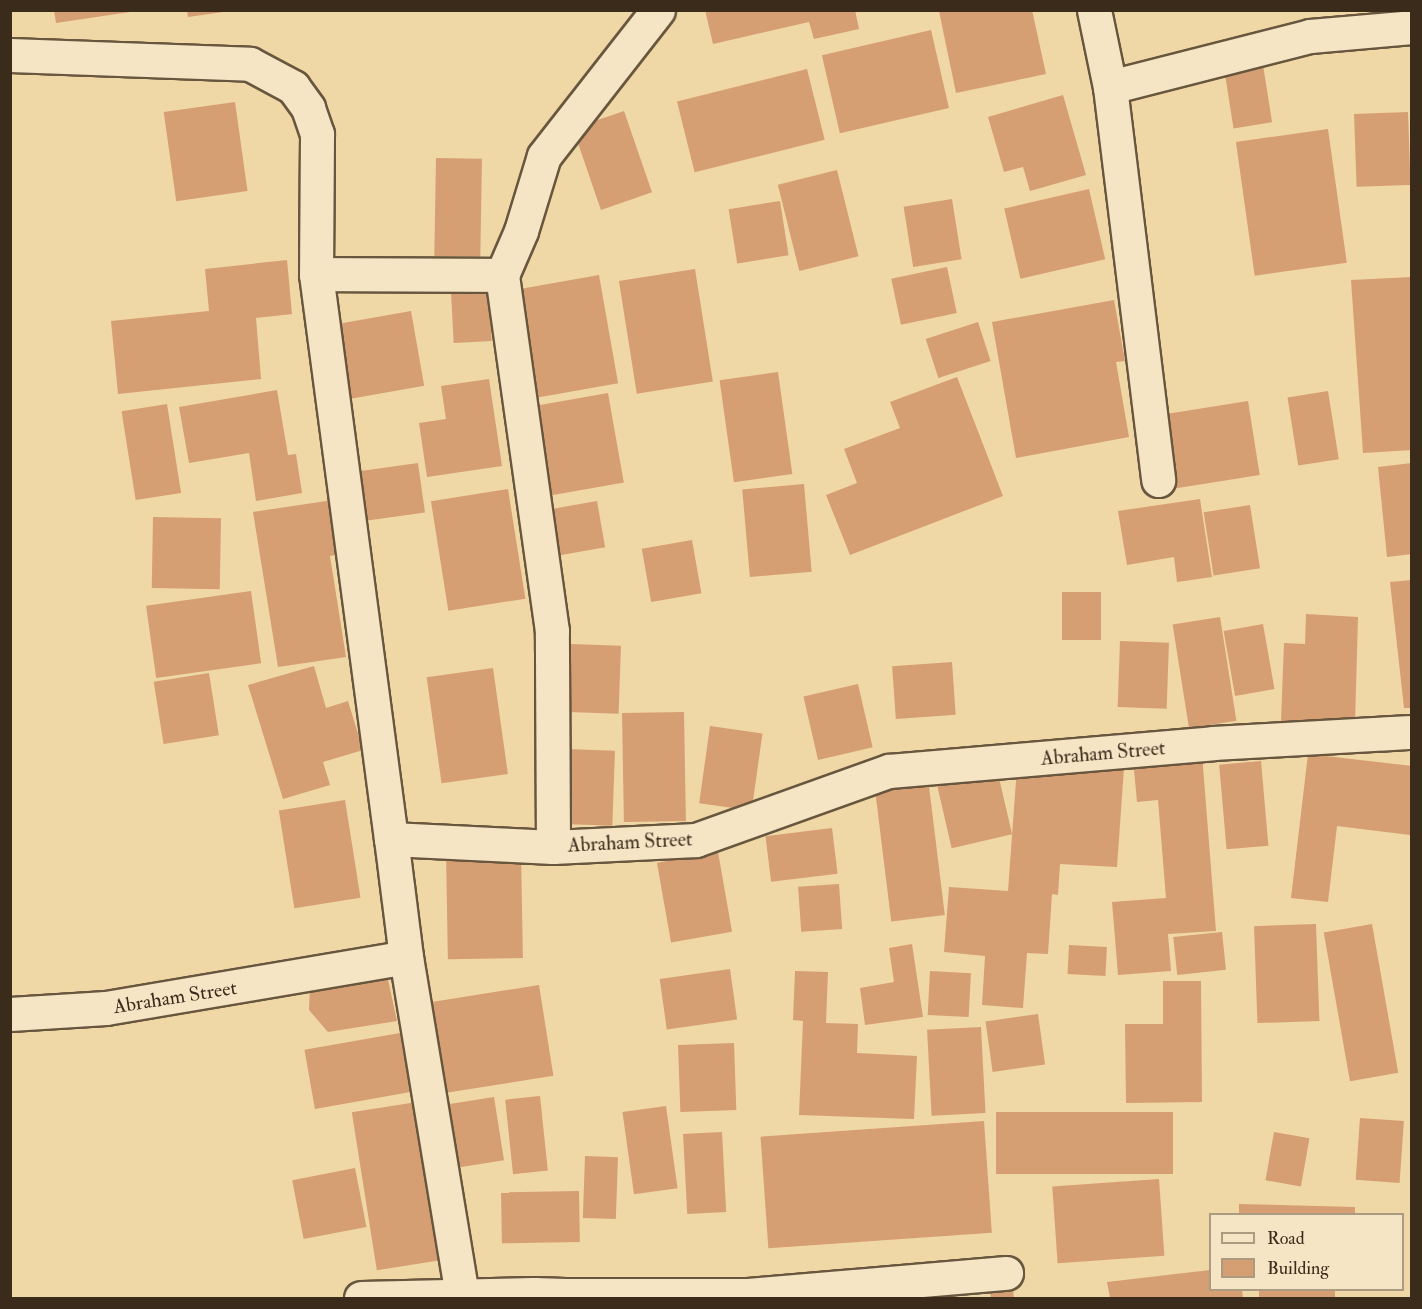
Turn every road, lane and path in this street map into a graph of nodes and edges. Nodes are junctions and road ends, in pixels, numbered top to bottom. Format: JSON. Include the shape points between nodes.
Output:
{"nodes":[{"id":1,"x":658,"y":10,"type":"edge"},
{"id":2,"x":1094,"y":10,"type":"edge"},
{"id":3,"x":1412,"y":27,"type":"edge"},
{"id":4,"x":10,"y":55,"type":"edge"},
{"id":5,"x":1110,"y":87,"type":"junction"},
{"id":6,"x":316,"y":274,"type":"junction"},
{"id":7,"x":502,"y":276,"type":"junction"},
{"id":8,"x":1158,"y":480,"type":"dead end"},
{"id":9,"x":1412,"y":732,"type":"edge"},
{"id":10,"x":391,"y":838,"type":"junction"},
{"id":11,"x":553,"y":847,"type":"junction"},
{"id":12,"x":406,"y":957,"type":"junction"},
{"id":13,"x":10,"y":1014,"type":"edge"},
{"id":14,"x":1006,"y":1273,"type":"dead end"},
{"id":15,"x":462,"y":1296,"type":"junction"},
{"id":16,"x":565,"y":1297,"type":"edge"},
{"id":17,"x":361,"y":1299,"type":"edge"}],
"edges":[{"from":1,"to":7,"type":"street","via":[[544,156],[521,231]]},
{"from":2,"to":5,"type":"street"},
{"from":3,"to":5,"type":"street","via":[[1310,36]]},
{"from":4,"to":6,"type":"street","via":[[229,61],[268,71],[293,87],[308,108],[317,134]]},
{"from":5,"to":8,"type":"street"},
{"from":6,"to":7,"type":"street"},
{"from":6,"to":10,"type":"street"},
{"from":7,"to":11,"type":"street","via":[[552,631]]},
{"from":9,"to":11,"type":"street","name":"Abraham Street","via":[[1213,743],[889,771],[696,840]]},
{"from":10,"to":11,"type":"street","name":"Abraham Street"},
{"from":10,"to":12,"type":"street"},
{"from":12,"to":13,"type":"street","name":"Abraham Street","via":[[106,1008]]},
{"from":12,"to":15,"type":"street"},
{"from":14,"to":16,"type":"street","via":[[748,1295]]},
{"from":15,"to":16,"type":"street"},
{"from":15,"to":17,"type":"street"}]}
